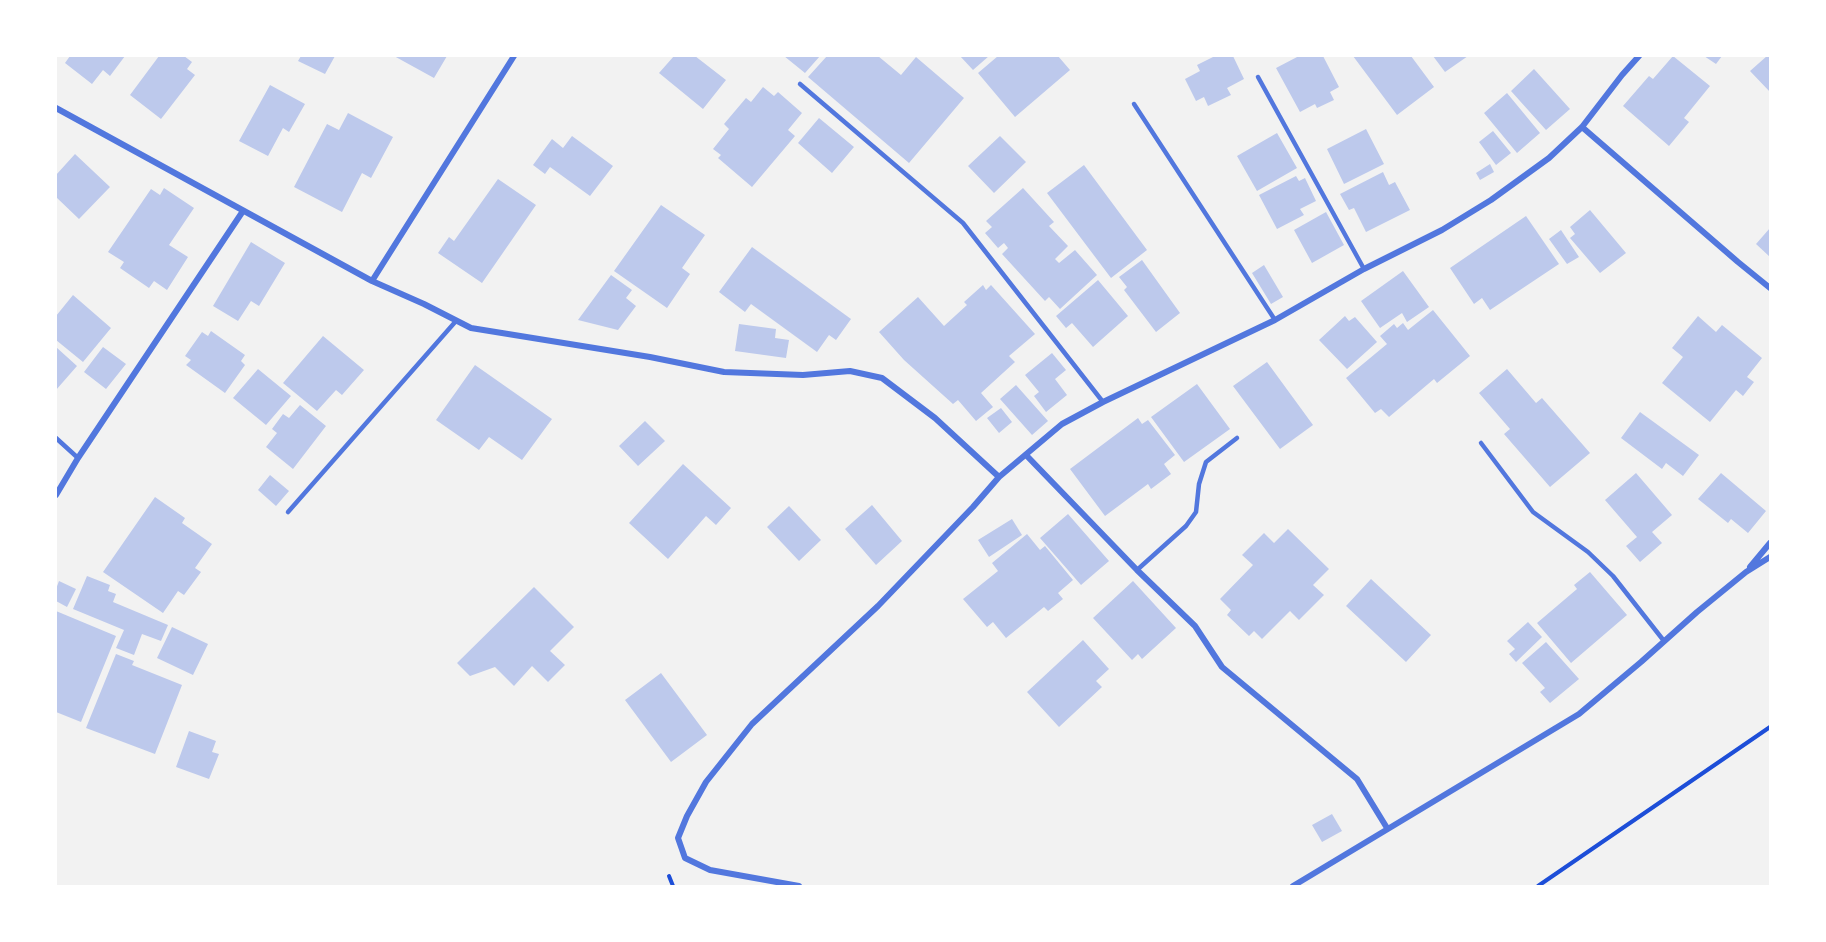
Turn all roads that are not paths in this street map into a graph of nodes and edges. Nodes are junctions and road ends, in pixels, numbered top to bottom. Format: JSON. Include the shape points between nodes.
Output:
{"nodes":[{"id":1,"x":514,"y":56,"type":"edge"},
{"id":2,"x":1639,"y":56,"type":"edge"},
{"id":3,"x":1258,"y":77,"type":"dead end"},
{"id":4,"x":800,"y":84,"type":"dead end"},
{"id":5,"x":1134,"y":104,"type":"dead end"},
{"id":6,"x":56,"y":108,"type":"edge"},
{"id":7,"x":1582,"y":127,"type":"junction"},
{"id":8,"x":243,"y":211,"type":"junction"},
{"id":9,"x":1364,"y":269,"type":"junction"},
{"id":10,"x":372,"y":281,"type":"junction"},
{"id":11,"x":1770,"y":288,"type":"edge"},
{"id":12,"x":1275,"y":320,"type":"junction"},
{"id":13,"x":456,"y":321,"type":"junction"},
{"id":14,"x":1102,"y":402,"type":"junction"},
{"id":15,"x":56,"y":438,"type":"edge"},
{"id":16,"x":1237,"y":438,"type":"dead end"},
{"id":17,"x":1481,"y":443,"type":"dead end"},
{"id":18,"x":1026,"y":455,"type":"junction"},
{"id":19,"x":78,"y":458,"type":"junction"},
{"id":20,"x":999,"y":477,"type":"junction"},
{"id":21,"x":56,"y":495,"type":"edge"},
{"id":22,"x":288,"y":512,"type":"dead end"},
{"id":23,"x":1770,"y":543,"type":"edge"},
{"id":24,"x":1770,"y":557,"type":"edge"},
{"id":25,"x":1137,"y":570,"type":"junction"},
{"id":26,"x":1746,"y":572,"type":"junction"},
{"id":27,"x":1664,"y":641,"type":"junction"},
{"id":28,"x":1387,"y":828,"type":"junction"},
{"id":29,"x":800,"y":886,"type":"edge"},
{"id":30,"x":1293,"y":886,"type":"edge"}],
"edges":[{"from":1,"to":10,"type":"street"},
{"from":2,"to":7,"type":"street"},
{"from":3,"to":9,"type":"lane"},
{"from":4,"to":14,"type":"lane","via":[[963,223]]},
{"from":5,"to":12,"type":"lane"},
{"from":6,"to":8,"type":"street"},
{"from":7,"to":9,"type":"street","via":[[1549,158],[1491,200]]},
{"from":7,"to":11,"type":"street"},
{"from":8,"to":10,"type":"street"},
{"from":8,"to":19,"type":"street"},
{"from":9,"to":12,"type":"street"},
{"from":10,"to":13,"type":"street"},
{"from":12,"to":14,"type":"street"},
{"from":13,"to":20,"type":"street","via":[[471,328],[724,372],[803,375],[850,371],[882,378],[935,418]]},
{"from":13,"to":22,"type":"lane"},
{"from":14,"to":18,"type":"street","via":[[1062,424]]},
{"from":15,"to":19,"type":"lane"},
{"from":16,"to":25,"type":"lane","via":[[1206,462],[1196,512],[1186,526]]},
{"from":17,"to":27,"type":"lane","via":[[1533,512],[1613,576]]},
{"from":18,"to":20,"type":"street"},
{"from":18,"to":25,"type":"street"},
{"from":19,"to":21,"type":"street"},
{"from":20,"to":29,"type":"street","via":[[878,606],[752,724],[706,782],[687,816],[678,838],[685,858],[710,870]]},
{"from":23,"to":26,"type":"street"},
{"from":24,"to":26,"type":"street"},
{"from":25,"to":28,"type":"street","via":[[1195,626],[1222,667],[1357,779]]},
{"from":26,"to":27,"type":"street"},
{"from":27,"to":28,"type":"street","via":[[1579,714]]},
{"from":28,"to":30,"type":"street"}]}
